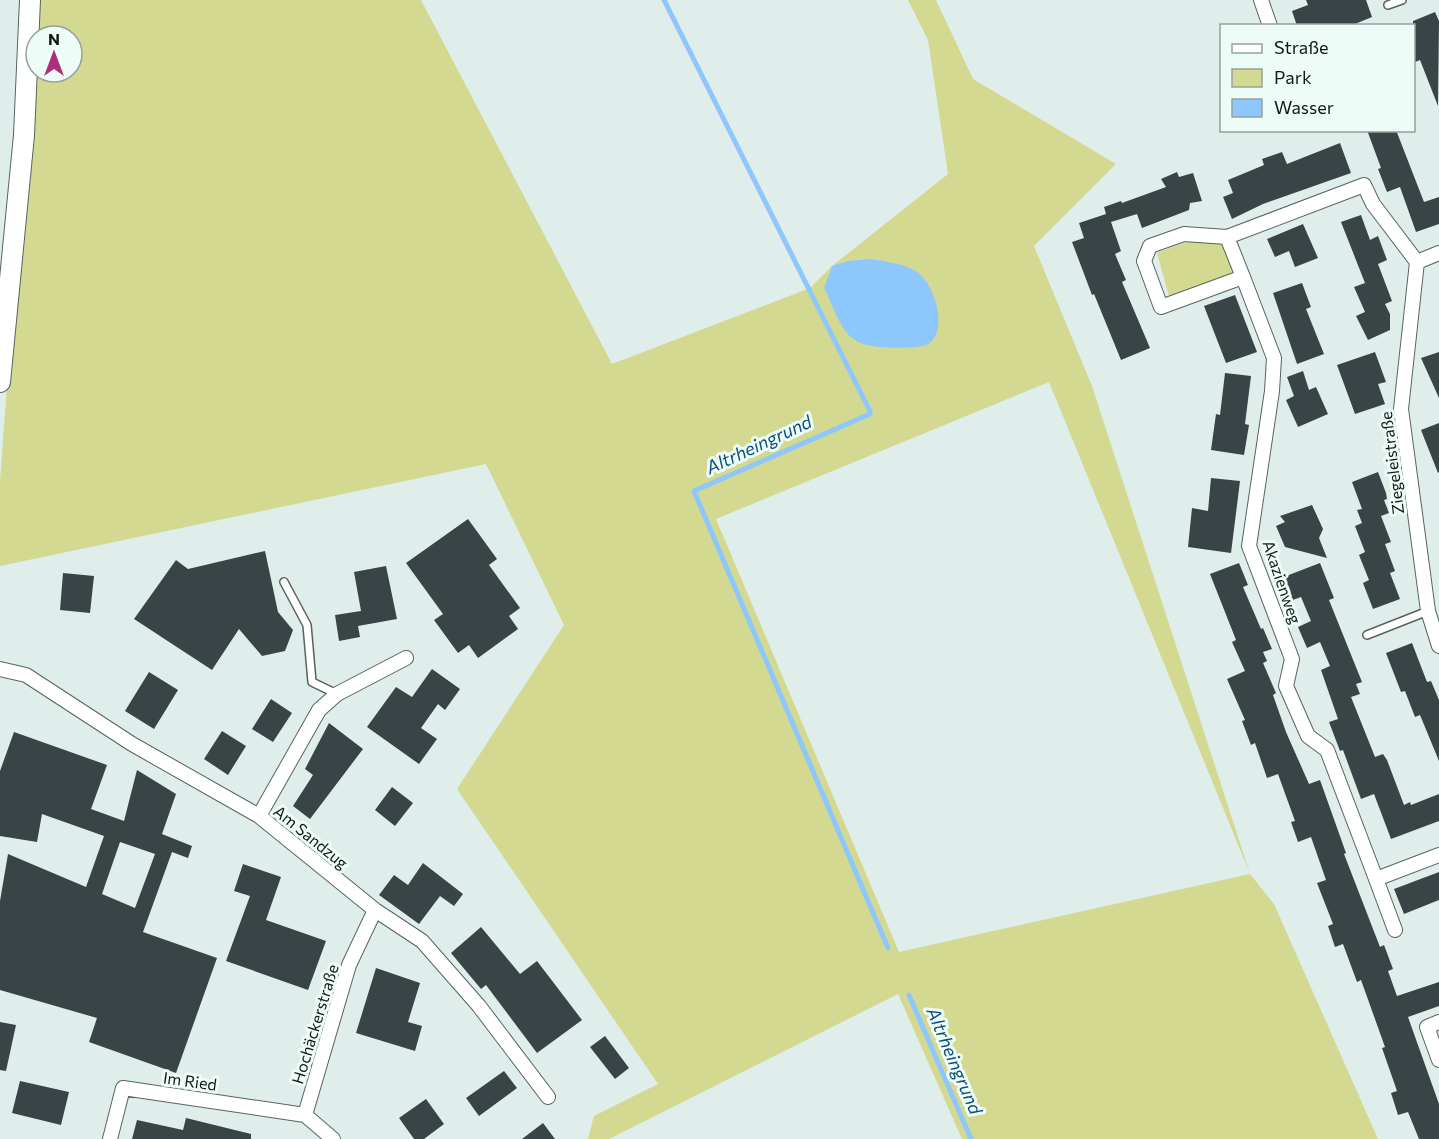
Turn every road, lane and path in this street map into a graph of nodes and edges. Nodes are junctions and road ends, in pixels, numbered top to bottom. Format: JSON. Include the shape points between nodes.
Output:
{"nodes":[{"id":1,"x":30,"y":0,"type":"edge"},
{"id":2,"x":1261,"y":0,"type":"edge"},
{"id":3,"x":1402,"y":0,"type":"edge"},
{"id":4,"x":1388,"y":5,"type":"dead end"},
{"id":5,"x":1269,"y":24,"type":"edge"},
{"id":6,"x":1227,"y":237,"type":"junction"},
{"id":7,"x":1439,"y":252,"type":"edge"},
{"id":8,"x":1417,"y":262,"type":"junction"},
{"id":9,"x":1243,"y":277,"type":"junction"},
{"id":10,"x":0,"y":382,"type":"edge"},
{"id":11,"x":284,"y":582,"type":"dead end"},
{"id":12,"x":1428,"y":611,"type":"junction"},
{"id":13,"x":1367,"y":635,"type":"dead end"},
{"id":14,"x":1439,"y":646,"type":"edge"},
{"id":15,"x":406,"y":658,"type":"dead end"},
{"id":16,"x":0,"y":669,"type":"edge"},
{"id":17,"x":337,"y":694,"type":"junction"},
{"id":18,"x":259,"y":816,"type":"junction"},
{"id":19,"x":1439,"y":855,"type":"edge"},
{"id":20,"x":1376,"y":879,"type":"junction"},
{"id":21,"x":375,"y":910,"type":"junction"},
{"id":22,"x":1395,"y":930,"type":"dead end"},
{"id":23,"x":1439,"y":1022,"type":"edge"},
{"id":24,"x":1439,"y":1060,"type":"edge"},
{"id":25,"x":548,"y":1097,"type":"dead end"},
{"id":26,"x":305,"y":1114,"type":"junction"},
{"id":27,"x":110,"y":1139,"type":"edge"},
{"id":28,"x":333,"y":1139,"type":"edge"}],
"edges":[{"from":1,"to":10,"type":"street","via":[[24,135]]},
{"from":2,"to":5,"type":"street"},
{"from":3,"to":4,"type":"lane"},
{"from":6,"to":8,"type":"street","via":[[1364,186]]},
{"from":6,"to":9,"type":"street","name":"Akazienweg"},
{"from":6,"to":9,"type":"street","via":[[1184,234],[1150,246],[1144,261],[1161,307]]},
{"from":7,"to":8,"type":"street"},
{"from":8,"to":12,"type":"street","name":"Ziegeleistraße","via":[[1401,409]]},
{"from":9,"to":20,"type":"street","name":"Akazienweg","via":[[1274,358],[1249,546],[1292,659],[1286,686],[1308,736],[1328,750]]},
{"from":11,"to":17,"type":"lane","via":[[307,625],[312,682]]},
{"from":12,"to":13,"type":"lane"},
{"from":12,"to":14,"type":"street","name":"Ziegeleistraße"},
{"from":15,"to":17,"type":"street"},
{"from":16,"to":18,"type":"street","name":"Am Sandzug","via":[[26,675],[132,744]]},
{"from":17,"to":18,"type":"street","via":[[319,710]]},
{"from":18,"to":21,"type":"street","name":"Am Sandzug"},
{"from":19,"to":20,"type":"street"},
{"from":20,"to":22,"type":"street","name":"Akazienweg"},
{"from":21,"to":25,"type":"street","name":"Am Sandzug","via":[[422,941]]},
{"from":21,"to":26,"type":"street","name":"Hochäckerstraße","via":[[349,965]]},
{"from":23,"to":24,"type":"street","via":[[1426,1027]]},
{"from":26,"to":27,"type":"street","name":"Im Ried","via":[[123,1088]]},
{"from":26,"to":28,"type":"street"}]}
